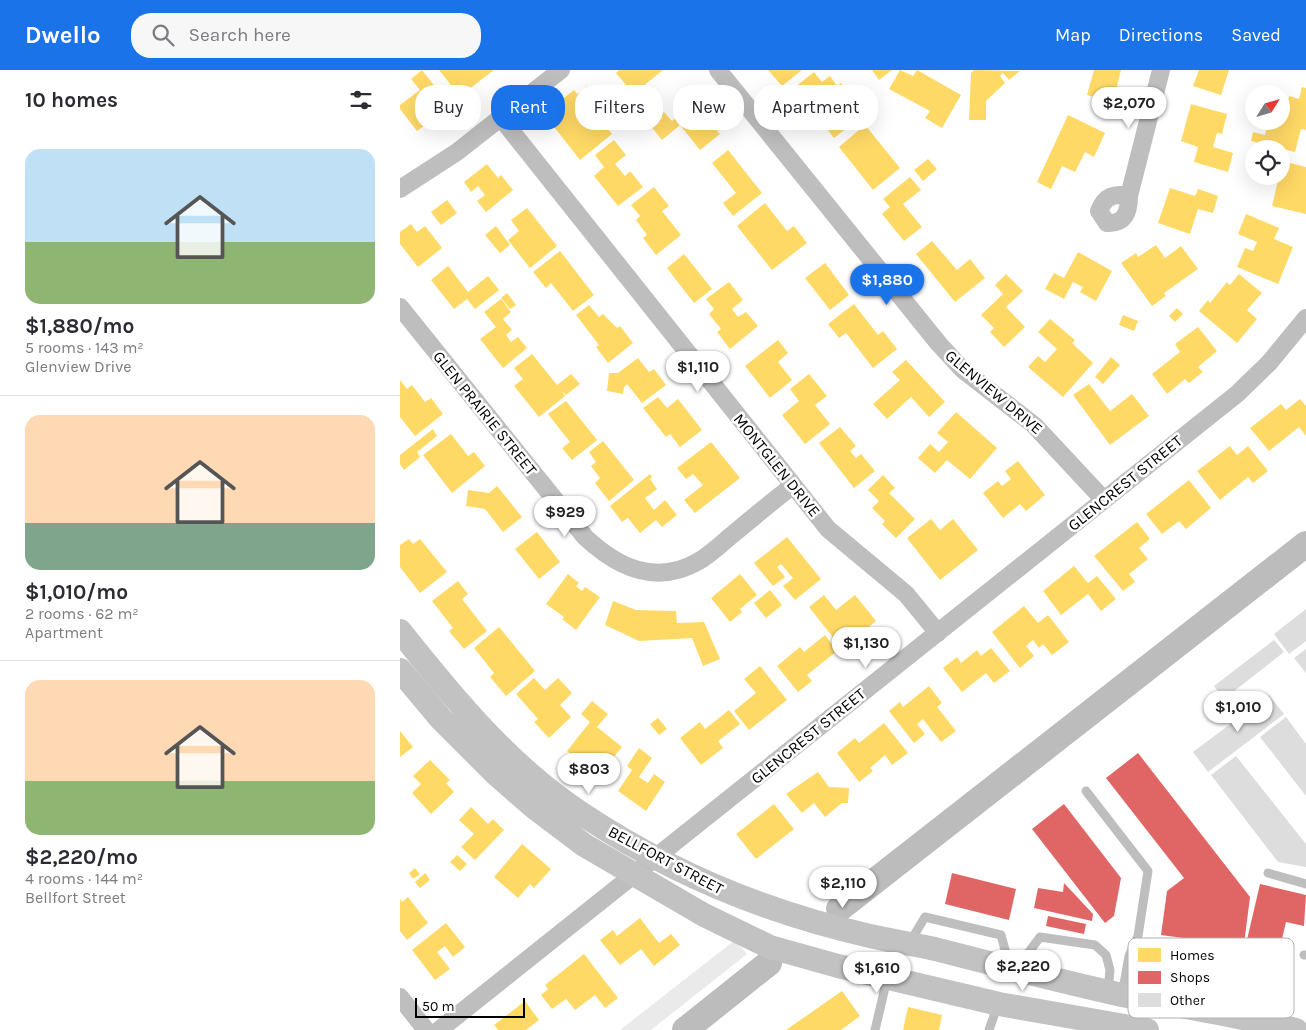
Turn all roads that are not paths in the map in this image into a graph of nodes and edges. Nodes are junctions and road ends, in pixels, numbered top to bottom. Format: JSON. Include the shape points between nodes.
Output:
{"nodes":[{"id":1,"x":561,"y":70,"type":"edge"},
{"id":2,"x":718,"y":70,"type":"edge"},
{"id":3,"x":1161,"y":70,"type":"edge"},
{"id":4,"x":542,"y":85,"type":"edge"},
{"id":5,"x":491,"y":126,"type":"edge"},
{"id":6,"x":510,"y":130,"type":"edge"},
{"id":7,"x":400,"y":190,"type":"edge"},
{"id":8,"x":1129,"y":196,"type":"dead end"},
{"id":9,"x":400,"y":307,"type":"edge"},
{"id":10,"x":1306,"y":318,"type":"edge"},
{"id":11,"x":792,"y":486,"type":"junction"},
{"id":12,"x":1104,"y":500,"type":"junction"},
{"id":13,"x":400,"y":631,"type":"edge"},
{"id":14,"x":938,"y":633,"type":"junction"},
{"id":15,"x":400,"y":670,"type":"edge"},
{"id":16,"x":1086,"y":791,"type":"dead end"},
{"id":17,"x":655,"y":858,"type":"junction"},
{"id":18,"x":1268,"y":873,"type":"dead end"},
{"id":19,"x":633,"y":875,"type":"junction"},
{"id":20,"x":1306,"y":884,"type":"edge"},
{"id":21,"x":1137,"y":938,"type":"edge"},
{"id":22,"x":1128,"y":959,"type":"edge"},
{"id":23,"x":1010,"y":968,"type":"junction"},
{"id":24,"x":888,"y":977,"type":"junction"},
{"id":25,"x":1115,"y":993,"type":"junction"},
{"id":26,"x":1128,"y":996,"type":"edge"},
{"id":27,"x":400,"y":997,"type":"edge"},
{"id":28,"x":998,"y":1004,"type":"junction"},
{"id":29,"x":1238,"y":1018,"type":"edge"},
{"id":30,"x":1083,"y":1024,"type":"edge"},
{"id":31,"x":426,"y":1030,"type":"edge"},
{"id":32,"x":439,"y":1030,"type":"edge"},
{"id":33,"x":875,"y":1030,"type":"edge"},
{"id":34,"x":989,"y":1030,"type":"edge"},
{"id":35,"x":1147,"y":1030,"type":"edge"},
{"id":36,"x":1296,"y":1030,"type":"edge"}],
"edges":[{"from":1,"to":4,"type":"street"},
{"from":2,"to":12,"type":"street","name":"GLENVIEW DRIVE","via":[[939,344],[963,370],[1034,425]]},
{"from":3,"to":8,"type":"street"},
{"from":5,"to":7,"type":"street"},
{"from":6,"to":11,"type":"street","name":"MONTGLEN DRIVE"},
{"from":9,"to":11,"type":"street","name":"GLEN PRAIRIE STREET","via":[[585,537],[606,556],[628,568],[650,572],[675,570],[700,561]]},
{"from":10,"to":12,"type":"street","name":"GLENCREST STREET","via":[[1269,363],[1237,394]]},
{"from":11,"to":14,"type":"street","name":"MONTGLEN DRIVE","via":[[828,528],[906,594]]},
{"from":12,"to":14,"type":"street","name":"GLENCREST STREET"},
{"from":13,"to":17,"type":"main road","name":"BELLFORT STREET","via":[[456,700],[531,773],[580,813]]},
{"from":14,"to":17,"type":"street","name":"GLENCREST STREET"},
{"from":15,"to":19,"type":"main road","name":"BELLFORT STREET","via":[[441,719],[503,780],[584,845]]},
{"from":16,"to":21,"type":"lane","via":[[1148,871]]},
{"from":17,"to":19,"type":"street","name":"GLENCREST STREET"},
{"from":17,"to":23,"type":"main road","name":"BELLFORT STREET","via":[[724,891],[806,918]]},
{"from":18,"to":20,"type":"lane"},
{"from":19,"to":24,"type":"main road","name":"BELLFORT STREET","via":[[770,947]]},
{"from":19,"to":32,"type":"street","name":"GLENCREST STREET"},
{"from":22,"to":25,"type":"lane"},
{"from":23,"to":25,"type":"main road","name":"BELLFORT STREET"},
{"from":23,"to":25,"type":"lane","via":[[1026,956],[1040,937],[1095,945],[1106,956]]},
{"from":23,"to":28,"type":"main road"},
{"from":24,"to":28,"type":"main road","name":"BELLFORT STREET"},
{"from":24,"to":33,"type":"lane"},
{"from":25,"to":26,"type":"main road","name":"BELLFORT STREET"},
{"from":27,"to":31,"type":"street"},
{"from":28,"to":30,"type":"main road","name":"BELLFORT STREET"},
{"from":28,"to":34,"type":"lane"},
{"from":29,"to":36,"type":"main road","name":"BELLFORT STREET"},
{"from":30,"to":35,"type":"main road","name":"BELLFORT STREET"}]}
